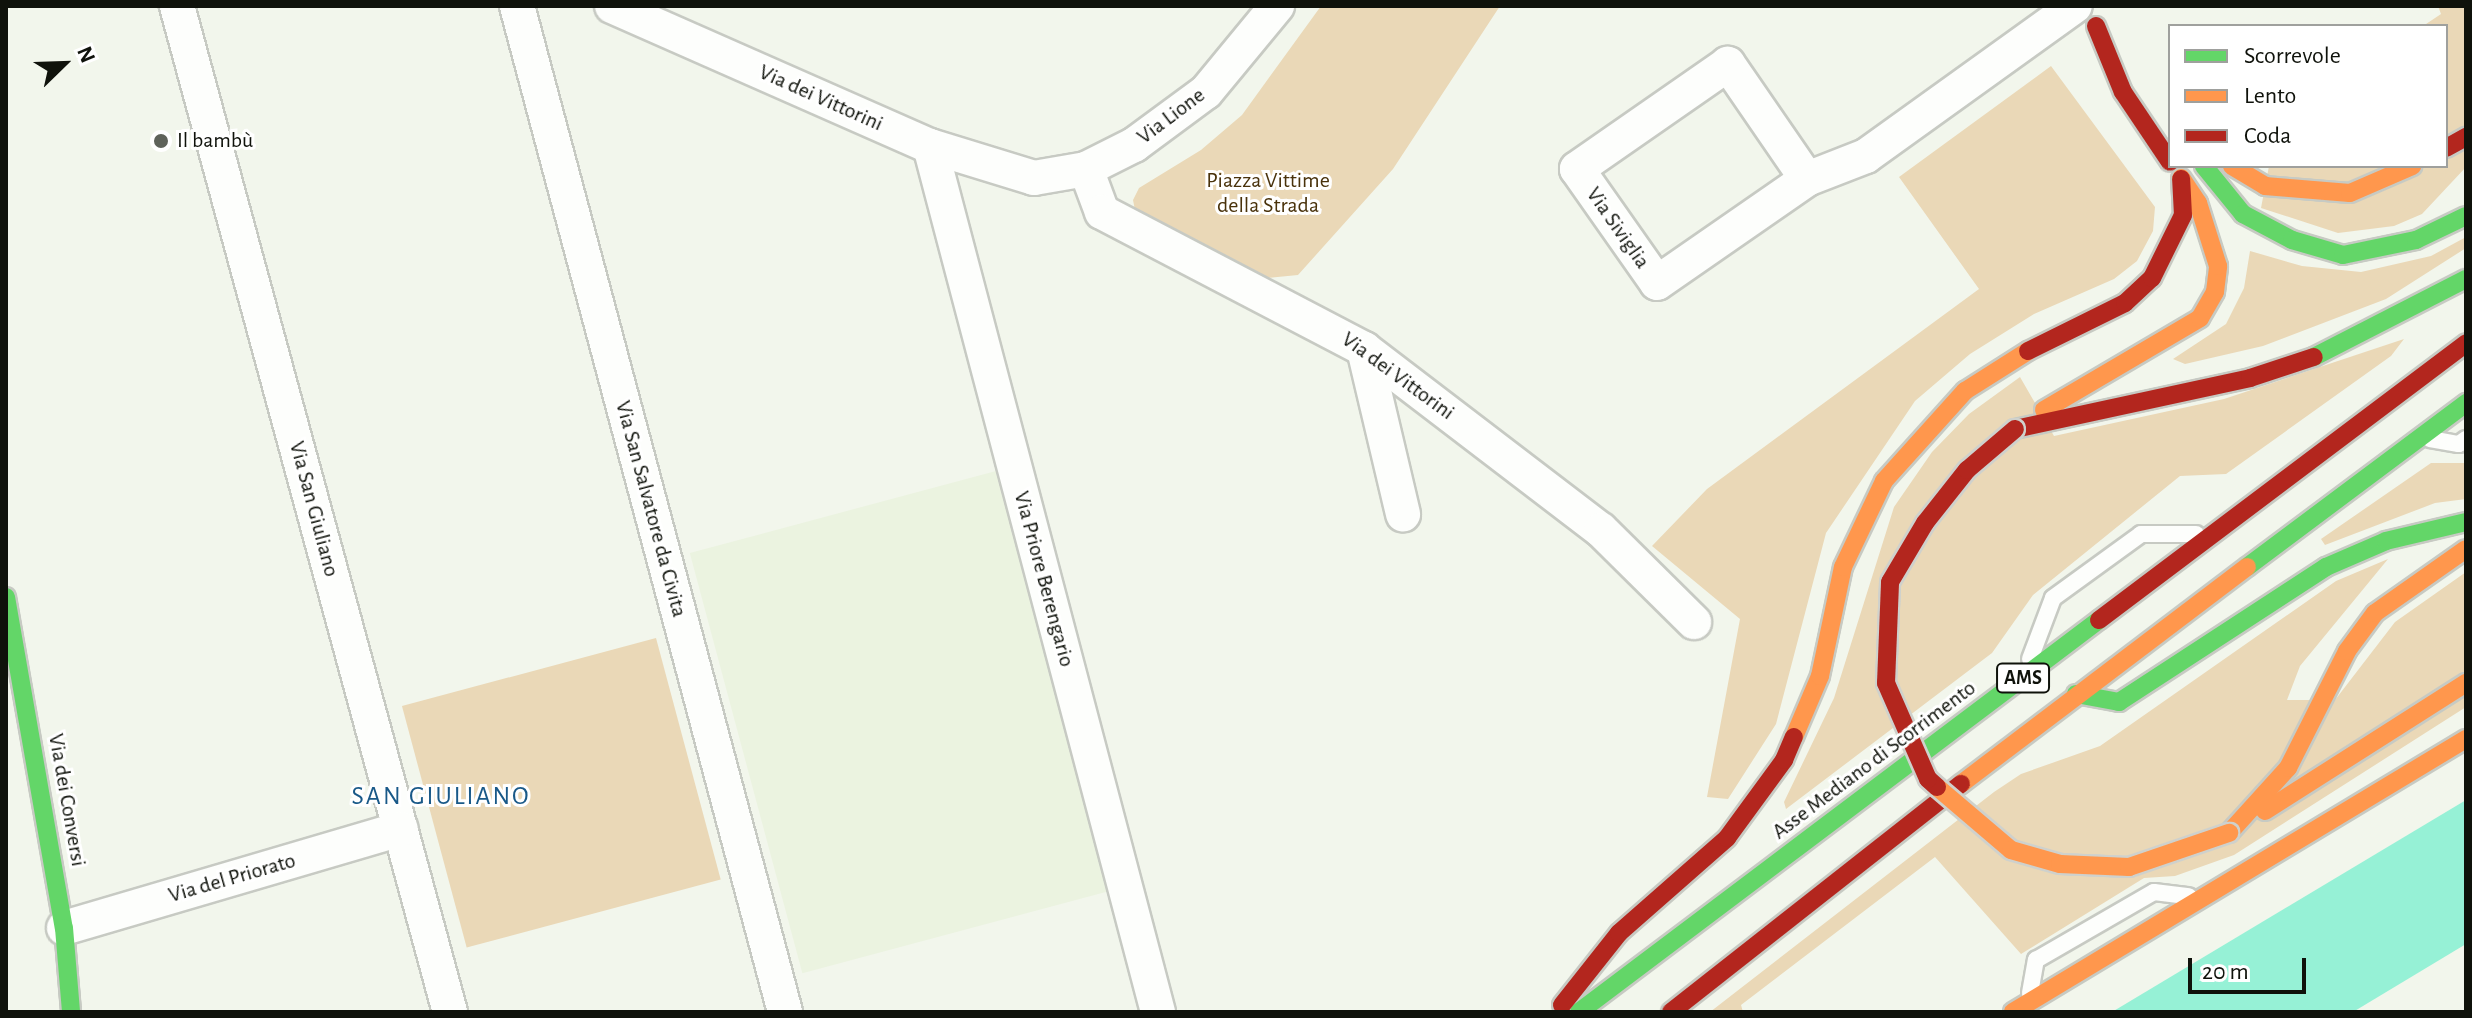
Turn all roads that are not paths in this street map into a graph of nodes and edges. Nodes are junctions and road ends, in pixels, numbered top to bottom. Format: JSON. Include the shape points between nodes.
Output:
{"nodes":[{"id":1,"x":177,"y":6,"type":"edge"},
{"id":2,"x":517,"y":6,"type":"edge"},
{"id":3,"x":612,"y":6,"type":"edge"},
{"id":4,"x":1277,"y":6,"type":"edge"},
{"id":5,"x":2082,"y":6,"type":"edge"},
{"id":6,"x":2086,"y":16,"type":"edge"},
{"id":7,"x":2127,"y":53,"type":"dead end"},
{"id":8,"x":2466,"y":137,"type":"edge"},
{"id":9,"x":930,"y":146,"type":"junction"},
{"id":10,"x":2448,"y":147,"type":"edge"},
{"id":11,"x":2168,"y":159,"type":"edge"},
{"id":12,"x":2206,"y":168,"type":"edge"},
{"id":13,"x":2235,"y":168,"type":"edge"},
{"id":14,"x":2407,"y":168,"type":"edge"},
{"id":15,"x":1086,"y":169,"type":"junction"},
{"id":16,"x":2175,"y":169,"type":"edge"},
{"id":17,"x":1034,"y":178,"type":"joint"},
{"id":18,"x":1807,"y":179,"type":"junction"},
{"id":19,"x":2466,"y":216,"type":"edge"},
{"id":20,"x":2466,"y":279,"type":"edge"},
{"id":21,"x":2466,"y":343,"type":"edge"},
{"id":22,"x":1364,"y":349,"type":"junction"},
{"id":23,"x":2466,"y":403,"type":"edge"},
{"id":24,"x":2015,"y":429,"type":"junction"},
{"id":25,"x":2421,"y":437,"type":"junction"},
{"id":26,"x":2466,"y":439,"type":"edge"},
{"id":27,"x":1403,"y":514,"type":"dead end"},
{"id":28,"x":2466,"y":522,"type":"edge"},
{"id":29,"x":2213,"y":533,"type":"junction"},
{"id":30,"x":2466,"y":549,"type":"edge"},
{"id":31,"x":6,"y":597,"type":"edge"},
{"id":32,"x":1694,"y":622,"type":"dead end"},
{"id":33,"x":2022,"y":678,"type":"junction"},
{"id":34,"x":2466,"y":683,"type":"edge"},
{"id":35,"x":2076,"y":694,"type":"junction"},
{"id":36,"x":2466,"y":739,"type":"edge"},
{"id":37,"x":401,"y":829,"type":"junction"},
{"id":38,"x":2229,"y":833,"type":"junction"},
{"id":39,"x":2202,"y":898,"type":"junction"},
{"id":40,"x":64,"y":928,"type":"junction"},
{"id":41,"x":2021,"y":1007,"type":"edge"},
{"id":42,"x":71,"y":1012,"type":"edge"},
{"id":43,"x":450,"y":1012,"type":"edge"},
{"id":44,"x":785,"y":1012,"type":"edge"},
{"id":45,"x":1158,"y":1012,"type":"edge"},
{"id":46,"x":1556,"y":1012,"type":"edge"},
{"id":47,"x":1579,"y":1012,"type":"edge"},
{"id":48,"x":1671,"y":1012,"type":"edge"}],
"edges":[{"from":1,"to":37,"type":"street","name":"Via San Giuliano"},
{"from":2,"to":44,"type":"street","name":"Via San Salvatore da Civita"},
{"from":3,"to":9,"type":"street","name":"Via dei Vittorini"},
{"from":4,"to":15,"type":"street","name":"Via Lione","via":[[1206,92],[1134,145]]},
{"from":5,"to":6,"type":"main road"},
{"from":6,"to":7,"type":"main road"},
{"from":6,"to":11,"type":"main road","via":[[2123,92]]},
{"from":6,"to":18,"type":"street","name":"Via Siviglia","via":[[1866,156]]},
{"from":8,"to":10,"type":"main road"},
{"from":9,"to":17,"type":"street","name":"Via dei Vittorini"},
{"from":9,"to":45,"type":"street","name":"Via Priore Berengario"},
{"from":12,"to":19,"type":"main road","via":[[2243,214],[2292,240],[2343,255],[2416,240]]},
{"from":13,"to":14,"type":"main road","via":[[2265,186],[2350,193]]},
{"from":15,"to":17,"type":"street","name":"Via Lione"},
{"from":15,"to":22,"type":"street","name":"Via dei Vittorini","via":[[1102,212]]},
{"from":16,"to":24,"type":"main road","via":[[2198,203],[2218,266],[2215,292],[2200,318]]},
{"from":16,"to":46,"type":"main road","via":[[2183,215],[2152,278],[2125,303],[2021,355],[1965,391],[1884,481],[1843,567],[1820,676],[1784,760],[1727,838],[1619,933]]},
{"from":18,"to":18,"type":"street","name":"Via Siviglia","via":[[1728,64],[1577,169],[1657,283]]},
{"from":20,"to":24,"type":"main road","via":[[2328,353],[2250,378]]},
{"from":21,"to":29,"type":"main road","name":"Asse Mediano di Scorrimento","number":"AMS"},
{"from":22,"to":27,"type":"street"},
{"from":22,"to":32,"type":"street","name":"Via dei Vittorini","via":[[1601,530]]},
{"from":23,"to":25,"type":"main road","number":"AMS"},
{"from":24,"to":38,"type":"main road","bridge":true,"via":[[1967,470],[1925,523],[1890,582],[1886,683],[1928,779],[2011,850],[2060,864],[2129,867]]},
{"from":25,"to":26,"type":"lane","via":[[2459,444]]},
{"from":25,"to":35,"type":"main road","number":"AMS"},
{"from":28,"to":35,"type":"main road","via":[[2386,541],[2326,567],[2119,702]]},
{"from":29,"to":33,"type":"main road","name":"Asse Mediano di Scorrimento","number":"AMS"},
{"from":29,"to":33,"type":"lane","via":[[2141,534],[2053,598]]},
{"from":30,"to":38,"type":"main road","via":[[2375,613],[2347,651],[2288,768]]},
{"from":31,"to":40,"type":"main road","name":"Via dei Conversi"},
{"from":33,"to":47,"type":"main road","name":"Asse Mediano di Scorrimento","number":"AMS"},
{"from":34,"to":38,"type":"main road"},
{"from":35,"to":48,"type":"main road","number":"AMS"},
{"from":36,"to":39,"type":"main road"},
{"from":37,"to":40,"type":"street","name":"Via del Priorato"},
{"from":37,"to":43,"type":"street","name":"Via San Giuliano"},
{"from":39,"to":41,"type":"main road"},
{"from":39,"to":41,"type":"lane","via":[[2154,892],[2036,960]]},
{"from":40,"to":42,"type":"main road","name":"Via dei Conversi"}]}
